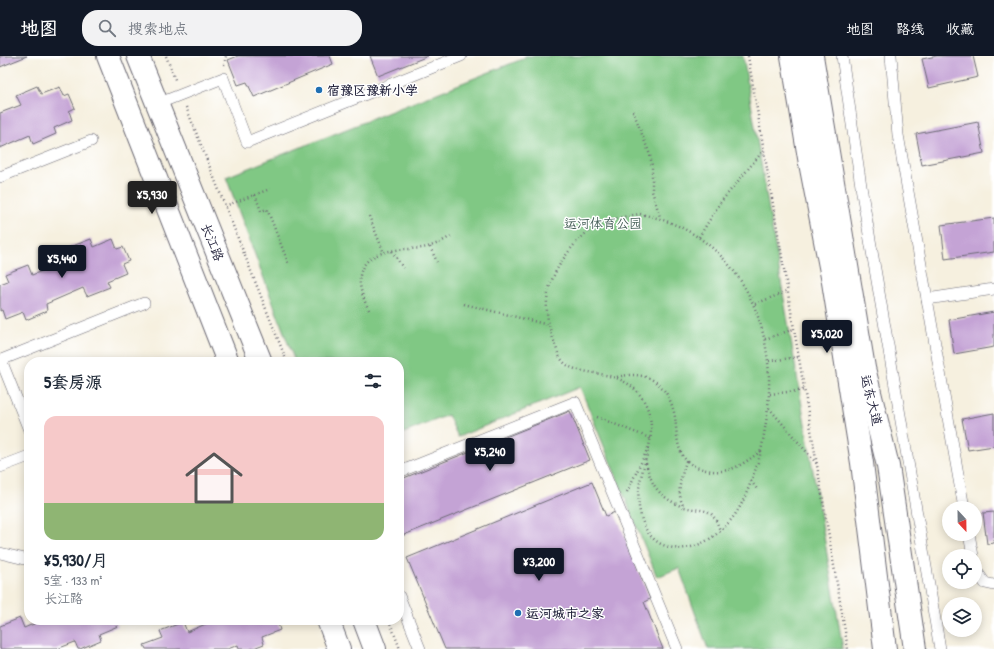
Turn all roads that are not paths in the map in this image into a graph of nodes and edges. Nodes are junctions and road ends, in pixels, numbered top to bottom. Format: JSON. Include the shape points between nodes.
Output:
{"nodes":[{"id":1,"x":108,"y":56,"type":"edge"},
{"id":2,"x":138,"y":56,"type":"edge"},
{"id":3,"x":461,"y":56,"type":"edge"},
{"id":4,"x":792,"y":56,"type":"edge"},
{"id":5,"x":812,"y":56,"type":"edge"},
{"id":6,"x":842,"y":56,"type":"edge"},
{"id":7,"x":891,"y":56,"type":"edge"},
{"id":8,"x":157,"y":104,"type":"junction"},
{"id":9,"x":90,"y":141,"type":"dead end"},
{"id":10,"x":0,"y":177,"type":"edge"},
{"id":11,"x":994,"y":289,"type":"edge"},
{"id":12,"x":927,"y":299,"type":"junction"},
{"id":13,"x":144,"y":303,"type":"dead end"},
{"id":14,"x":226,"y":357,"type":"edge"},
{"id":15,"x":259,"y":357,"type":"edge"},
{"id":16,"x":1,"y":360,"type":"edge"},
{"id":17,"x":24,"y":418,"type":"edge"},
{"id":18,"x":24,"y":458,"type":"edge"},
{"id":19,"x":0,"y":467,"type":"edge"},
{"id":20,"x":404,"y":470,"type":"edge"},
{"id":21,"x":963,"y":501,"type":"edge"},
{"id":22,"x":0,"y":553,"type":"edge"},
{"id":23,"x":24,"y":559,"type":"edge"},
{"id":24,"x":982,"y":579,"type":"edge"},
{"id":25,"x":994,"y":585,"type":"edge"},
{"id":26,"x":404,"y":609,"type":"edge"},
{"id":27,"x":330,"y":625,"type":"edge"},
{"id":28,"x":366,"y":625,"type":"edge"},
{"id":29,"x":339,"y":649,"type":"edge"},
{"id":30,"x":375,"y":649,"type":"edge"},
{"id":31,"x":420,"y":649,"type":"edge"},
{"id":32,"x":677,"y":649,"type":"edge"},
{"id":33,"x":885,"y":649,"type":"edge"},
{"id":34,"x":915,"y":649,"type":"edge"},
{"id":35,"x":940,"y":649,"type":"edge"}],
"edges":[{"from":1,"to":14,"type":"main road"},
{"from":2,"to":8,"type":"main road","name":"长江路"},
{"from":3,"to":8,"type":"lane","via":[[247,142],[223,78]]},
{"from":4,"to":33,"type":"main road","name":"运东大道","via":[[833,282],[862,463]]},
{"from":5,"to":34,"type":"main road","name":"运东大道","via":[[864,368],[888,466]]},
{"from":6,"to":35,"type":"lane","via":[[863,201]]},
{"from":7,"to":12,"type":"lane","via":[[898,135]]},
{"from":8,"to":15,"type":"main road","name":"长江路"},
{"from":9,"to":10,"type":"lane"},
{"from":11,"to":12,"type":"lane"},
{"from":12,"to":21,"type":"lane"},
{"from":13,"to":16,"type":"lane"},
{"from":16,"to":17,"type":"lane"},
{"from":18,"to":19,"type":"lane"},
{"from":20,"to":32,"type":"lane","via":[[576,402]]},
{"from":22,"to":23,"type":"lane"},
{"from":24,"to":25,"type":"lane","via":[[985,583]]},
{"from":26,"to":31,"type":"lane"},
{"from":27,"to":29,"type":"main road"},
{"from":28,"to":30,"type":"main road"}]}
